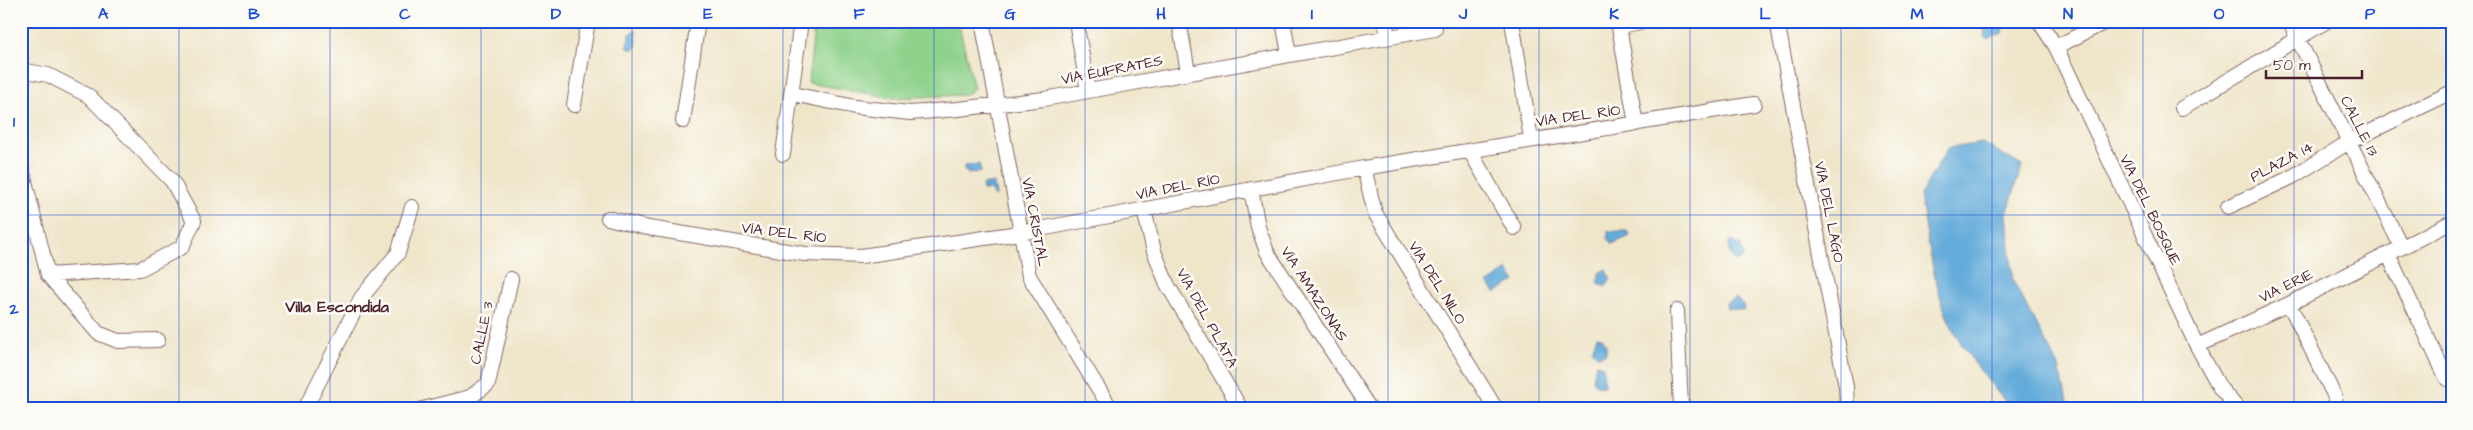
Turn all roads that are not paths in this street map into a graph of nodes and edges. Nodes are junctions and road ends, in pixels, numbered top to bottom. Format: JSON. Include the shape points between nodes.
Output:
{"nodes":[{"id":1,"x":588,"y":21,"type":"edge"},
{"id":2,"x":698,"y":21,"type":"edge"},
{"id":3,"x":801,"y":21,"type":"edge"},
{"id":4,"x":982,"y":21,"type":"edge"},
{"id":5,"x":1076,"y":21,"type":"edge"},
{"id":6,"x":1180,"y":21,"type":"edge"},
{"id":7,"x":1283,"y":21,"type":"edge"},
{"id":8,"x":1385,"y":21,"type":"edge"},
{"id":9,"x":1512,"y":21,"type":"edge"},
{"id":10,"x":1646,"y":21,"type":"edge"},
{"id":11,"x":1777,"y":21,"type":"edge"},
{"id":12,"x":2039,"y":21,"type":"edge"},
{"id":13,"x":2107,"y":21,"type":"edge"},
{"id":14,"x":2288,"y":21,"type":"edge"},
{"id":15,"x":2327,"y":21,"type":"edge"},
{"id":16,"x":1618,"y":24,"type":"edge"},
{"id":17,"x":1435,"y":29,"type":"dead end"},
{"id":18,"x":1388,"y":37,"type":"junction"},
{"id":19,"x":2297,"y":40,"type":"junction"},
{"id":20,"x":2056,"y":47,"type":"junction"},
{"id":21,"x":1289,"y":54,"type":"junction"},
{"id":22,"x":21,"y":70,"type":"edge"},
{"id":23,"x":1188,"y":72,"type":"junction"},
{"id":24,"x":1088,"y":91,"type":"junction"},
{"id":25,"x":2450,"y":93,"type":"dead end"},
{"id":26,"x":793,"y":94,"type":"junction"},
{"id":27,"x":1754,"y":104,"type":"dead end"},
{"id":28,"x":574,"y":105,"type":"dead end"},
{"id":29,"x":998,"y":105,"type":"junction"},
{"id":30,"x":2182,"y":108,"type":"dead end"},
{"id":31,"x":682,"y":121,"type":"dead end"},
{"id":32,"x":1636,"y":124,"type":"junction"},
{"id":33,"x":1532,"y":139,"type":"junction"},
{"id":34,"x":2349,"y":142,"type":"junction"},
{"id":35,"x":1470,"y":151,"type":"junction"},
{"id":36,"x":784,"y":154,"type":"dead end"},
{"id":37,"x":21,"y":165,"type":"edge"},
{"id":38,"x":1364,"y":168,"type":"junction"},
{"id":39,"x":1251,"y":189,"type":"junction"},
{"id":40,"x":2228,"y":207,"type":"dead end"},
{"id":41,"x":412,"y":208,"type":"dead end"},
{"id":42,"x":1144,"y":210,"type":"junction"},
{"id":43,"x":608,"y":218,"type":"dead end"},
{"id":44,"x":2452,"y":222,"type":"edge"},
{"id":45,"x":1514,"y":228,"type":"dead end"},
{"id":46,"x":1019,"y":233,"type":"junction"},
{"id":47,"x":2401,"y":246,"type":"junction"},
{"id":48,"x":2388,"y":254,"type":"junction"},
{"id":49,"x":48,"y":275,"type":"junction"},
{"id":50,"x":511,"y":279,"type":"dead end"},
{"id":51,"x":2289,"y":304,"type":"junction"},
{"id":52,"x":1677,"y":311,"type":"dead end"},
{"id":53,"x":158,"y":340,"type":"dead end"},
{"id":54,"x":2197,"y":346,"type":"junction"},
{"id":55,"x":2447,"y":379,"type":"dead end"},
{"id":56,"x":2335,"y":397,"type":"dead end"},
{"id":57,"x":305,"y":409,"type":"edge"},
{"id":58,"x":423,"y":409,"type":"edge"},
{"id":59,"x":1111,"y":409,"type":"edge"},
{"id":60,"x":1241,"y":409,"type":"edge"},
{"id":61,"x":1370,"y":409,"type":"edge"},
{"id":62,"x":1496,"y":409,"type":"edge"},
{"id":63,"x":1680,"y":409,"type":"edge"},
{"id":64,"x":1847,"y":409,"type":"edge"},
{"id":65,"x":2238,"y":409,"type":"edge"}],
"edges":[{"from":1,"to":28,"type":"street"},
{"from":2,"to":31,"type":"street"},
{"from":3,"to":26,"type":"street"},
{"from":4,"to":29,"type":"street","name":"VÍA CRISTAL"},
{"from":5,"to":24,"type":"street"},
{"from":6,"to":23,"type":"street"},
{"from":7,"to":21,"type":"street"},
{"from":8,"to":18,"type":"street"},
{"from":9,"to":33,"type":"street"},
{"from":10,"to":16,"type":"street"},
{"from":11,"to":64,"type":"street","name":"VÍA DEL LAGO","via":[[1846,387]]},
{"from":12,"to":20,"type":"street","name":"VÍA DEL BOSQUE"},
{"from":13,"to":20,"type":"street"},
{"from":14,"to":19,"type":"street","name":"CALLE 13"},
{"from":15,"to":19,"type":"street"},
{"from":16,"to":32,"type":"street"},
{"from":17,"to":18,"type":"street","name":"VÍA ÉUFRATES"},
{"from":18,"to":21,"type":"street","name":"VÍA ÉUFRATES"},
{"from":19,"to":30,"type":"street"},
{"from":19,"to":34,"type":"street","name":"CALLE 13"},
{"from":20,"to":54,"type":"street","name":"VÍA DEL BOSQUE"},
{"from":21,"to":23,"type":"street","name":"VÍA ÉUFRATES"},
{"from":22,"to":49,"type":"street","via":[[48,75],[89,96],[172,181],[194,221],[182,247],[140,269]]},
{"from":23,"to":24,"type":"street","name":"VÍA ÉUFRATES"},
{"from":24,"to":29,"type":"street","name":"VÍA ÉUFRATES"},
{"from":25,"to":34,"type":"street","name":"PLAZA 14"},
{"from":26,"to":29,"type":"street","name":"VÍA ÉUFRATES","via":[[855,107],[910,113]]},
{"from":26,"to":36,"type":"street"},
{"from":27,"to":32,"type":"street","name":"VÍA DEL RÍO"},
{"from":29,"to":46,"type":"street","name":"VÍA CRISTAL"},
{"from":32,"to":33,"type":"street","name":"VÍA DEL RÍO"},
{"from":33,"to":35,"type":"street","name":"VÍA DEL RÍO"},
{"from":34,"to":40,"type":"street","name":"PLAZA 14","via":[[2292,177]]},
{"from":34,"to":47,"type":"street","name":"CALLE 13"},
{"from":35,"to":38,"type":"street","name":"VÍA DEL RÍO"},
{"from":35,"to":45,"type":"street"},
{"from":37,"to":49,"type":"street"},
{"from":38,"to":39,"type":"street","name":"VÍA DEL RÍO"},
{"from":38,"to":62,"type":"street","name":"VÍA DEL NILO","via":[[1375,213]]},
{"from":39,"to":42,"type":"street","name":"VÍA DEL RÍO"},
{"from":39,"to":61,"type":"street","name":"VÍA AMAZONAS","via":[[1258,227],[1267,252]]},
{"from":41,"to":57,"type":"street","via":[[398,253],[361,298]]},
{"from":42,"to":46,"type":"street","name":"VÍA DEL RÍO"},
{"from":42,"to":60,"type":"street","name":"VÍA DEL PLATA","via":[[1154,251],[1167,284]]},
{"from":43,"to":46,"type":"street","name":"VÍA DEL RÍO","via":[[643,227],[805,254],[861,256]]},
{"from":44,"to":47,"type":"street","name":"VIA ERIE"},
{"from":46,"to":59,"type":"street","name":"VÍA CRISTAL","via":[[1029,276]]},
{"from":47,"to":48,"type":"street","name":"VIA ERIE"},
{"from":48,"to":51,"type":"street","name":"VIA ERIE"},
{"from":48,"to":55,"type":"street"},
{"from":49,"to":53,"type":"street","via":[[98,333],[118,341]]},
{"from":50,"to":58,"type":"street","name":"CALLE 3","via":[[488,384],[470,397]]},
{"from":51,"to":54,"type":"street","name":"VIA ERIE"},
{"from":51,"to":56,"type":"street"},
{"from":52,"to":63,"type":"street"},
{"from":54,"to":65,"type":"street","name":"VÍA DEL BOSQUE","via":[[2220,388]]}]}
